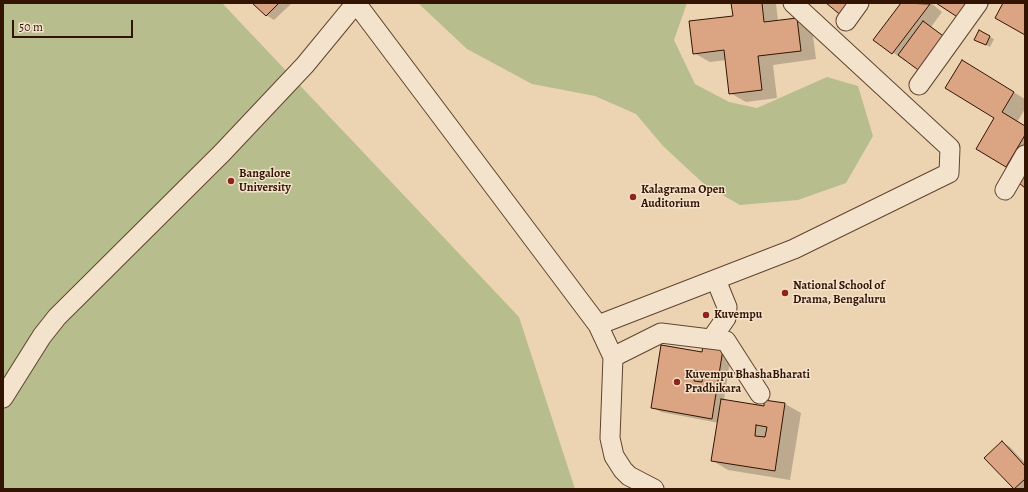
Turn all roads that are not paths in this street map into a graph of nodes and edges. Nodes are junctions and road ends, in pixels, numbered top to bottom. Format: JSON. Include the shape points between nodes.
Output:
{"nodes":[{"id":1,"x":356,"y":3,"type":"edge"},
{"id":2,"x":793,"y":3,"type":"edge"},
{"id":3,"x":859,"y":3,"type":"edge"},
{"id":4,"x":978,"y":3,"type":"edge"},
{"id":5,"x":846,"y":21,"type":"dead end"},
{"id":6,"x":919,"y":85,"type":"dead end"},
{"id":7,"x":1025,"y":155,"type":"edge"},
{"id":8,"x":1005,"y":190,"type":"dead end"},
{"id":9,"x":716,"y":280,"type":"junction"},
{"id":10,"x":598,"y":325,"type":"junction"},
{"id":11,"x":712,"y":338,"type":"junction"},
{"id":12,"x":613,"y":357,"type":"junction"},
{"id":13,"x":760,"y":394,"type":"dead end"},
{"id":14,"x":3,"y":398,"type":"edge"},
{"id":15,"x":654,"y":489,"type":"edge"}],
"edges":[{"from":1,"to":10,"type":"street"},
{"from":1,"to":14,"type":"street","via":[[305,65],[227,147],[57,317]]},
{"from":2,"to":9,"type":"street","via":[[950,148],[948,172],[794,249]]},
{"from":3,"to":5,"type":"street"},
{"from":4,"to":6,"type":"street"},
{"from":7,"to":8,"type":"street"},
{"from":9,"to":10,"type":"street"},
{"from":9,"to":11,"type":"street","via":[[727,307],[726,318]]},
{"from":10,"to":12,"type":"street"},
{"from":11,"to":12,"type":"street","via":[[661,333]]},
{"from":11,"to":13,"type":"street","via":[[726,341]]},
{"from":12,"to":15,"type":"street","via":[[610,433],[614,456],[630,476]]}]}
